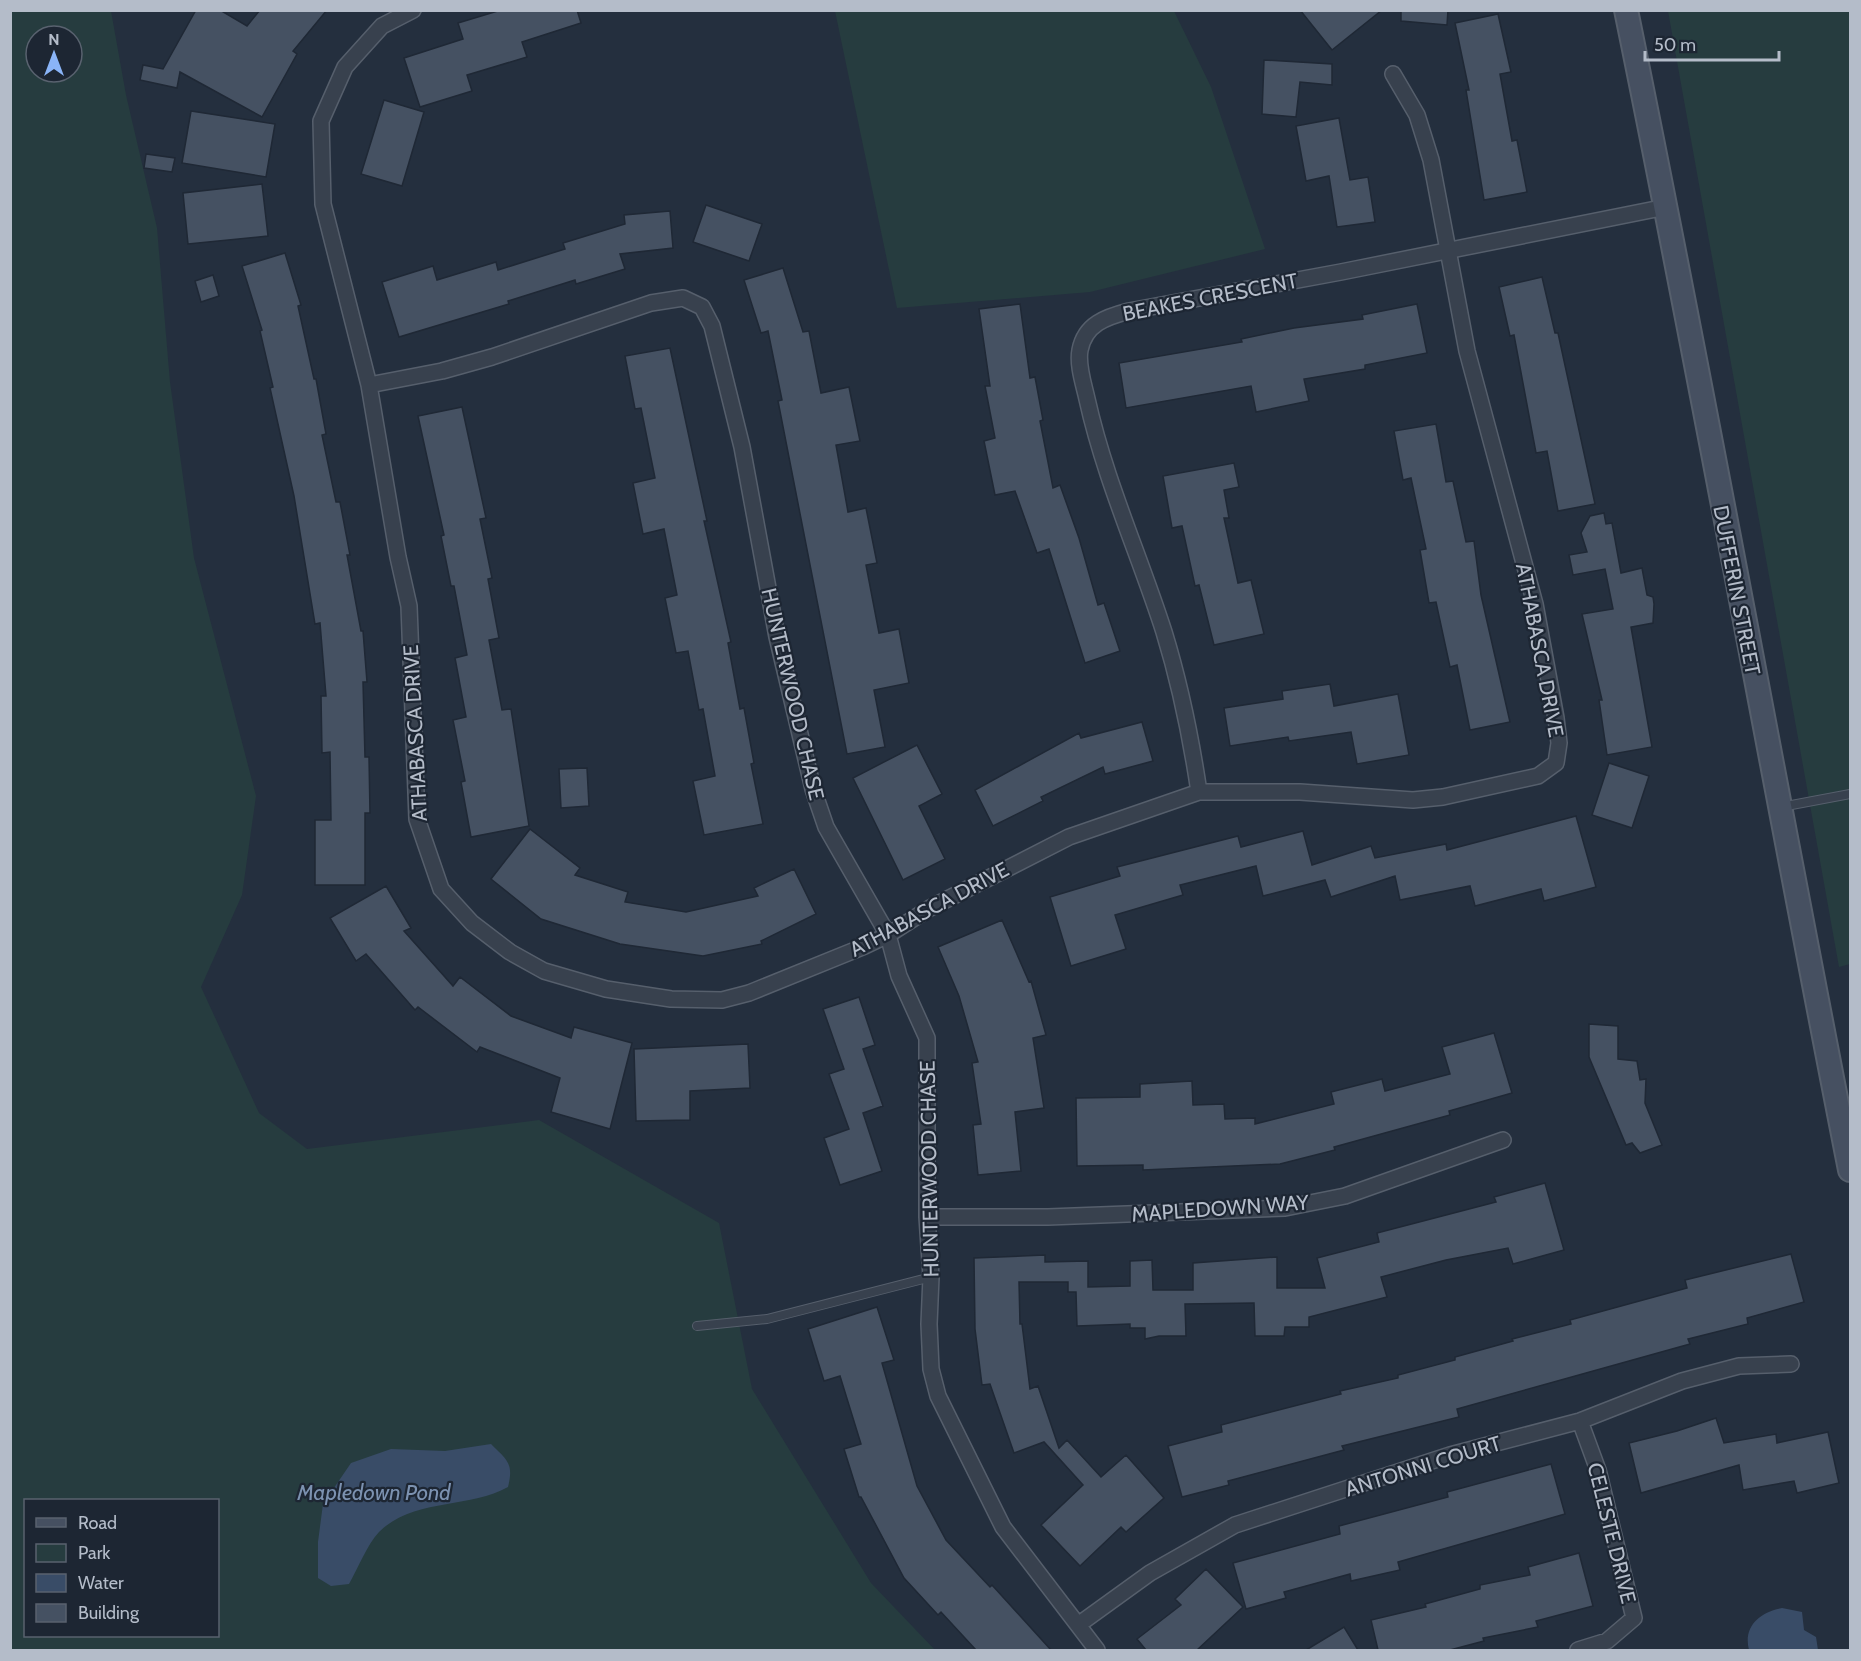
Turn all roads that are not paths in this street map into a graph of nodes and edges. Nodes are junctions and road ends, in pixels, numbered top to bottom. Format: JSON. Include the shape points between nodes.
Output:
{"nodes":[{"id":1,"x":412,"y":10,"type":"edge"},
{"id":2,"x":1626,"y":10,"type":"edge"},
{"id":3,"x":1393,"y":74,"type":"dead end"},
{"id":4,"x":1666,"y":207,"type":"junction"},
{"id":5,"x":1450,"y":251,"type":"junction"},
{"id":6,"x":369,"y":385,"type":"junction"},
{"id":7,"x":1198,"y":792,"type":"junction"},
{"id":8,"x":1851,"y":794,"type":"edge"},
{"id":9,"x":1779,"y":808,"type":"junction"},
{"id":10,"x":888,"y":935,"type":"junction"},
{"id":11,"x":1503,"y":1140,"type":"dead end"},
{"id":12,"x":1851,"y":1170,"type":"edge"},
{"id":13,"x":927,"y":1217,"type":"junction"},
{"id":14,"x":931,"y":1277,"type":"junction"},
{"id":15,"x":697,"y":1326,"type":"dead end"},
{"id":16,"x":1791,"y":1364,"type":"dead end"},
{"id":17,"x":1580,"y":1421,"type":"junction"},
{"id":18,"x":1078,"y":1625,"type":"junction"},
{"id":19,"x":1097,"y":1650,"type":"edge"},
{"id":20,"x":1578,"y":1650,"type":"edge"}],
"edges":[{"from":1,"to":6,"type":"street","name":"ATHABASCA DRIVE","via":[[382,26],[345,67],[321,121],[323,204]]},
{"from":2,"to":4,"type":"main road","name":"DUFFERIN STREET"},
{"from":3,"to":5,"type":"street","via":[[1418,115]]},
{"from":4,"to":5,"type":"street","name":"BEAKES CRESCENT"},
{"from":4,"to":9,"type":"main road","name":"DUFFERIN STREET"},
{"from":5,"to":7,"type":"street","name":"BEAKES CRESCENT","via":[[1129,311],[1104,317],[1087,331],[1079,351],[1098,451],[1173,663],[1191,738]]},
{"from":5,"to":7,"type":"street","name":"ATHABASCA DRIVE","via":[[1477,395],[1535,604],[1556,718],[1556,763],[1538,776],[1413,800],[1300,792]]},
{"from":6,"to":10,"type":"street","name":"ATHABASCA DRIVE","via":[[409,606],[417,819],[441,889],[472,922],[510,952],[544,971],[606,989],[671,999],[722,1000],[749,993]]},
{"from":6,"to":10,"type":"street","name":"HUNTERWOOD CHASE","via":[[492,357],[651,303],[683,298],[702,307],[712,326],[742,447],[777,637],[813,789],[826,827]]},
{"from":7,"to":10,"type":"street","name":"ATHABASCA DRIVE","via":[[1068,837],[930,908]]},
{"from":8,"to":9,"type":"lane"},
{"from":9,"to":12,"type":"main road","name":"DUFFERIN STREET"},
{"from":10,"to":13,"type":"street","name":"HUNTERWOOD CHASE","via":[[899,976],[927,1038]]},
{"from":11,"to":13,"type":"street","name":"MAPLEDOWN WAY","via":[[1346,1196],[1285,1208],[1048,1217]]},
{"from":13,"to":14,"type":"street","name":"HUNTERWOOD CHASE"},
{"from":14,"to":15,"type":"lane","via":[[767,1318]]},
{"from":14,"to":18,"type":"street","name":"HUNTERWOOD CHASE","via":[[931,1369],[938,1396],[1003,1527]]},
{"from":16,"to":17,"type":"street","name":"ANTONNI COURT","via":[[1739,1366],[1682,1381]]},
{"from":17,"to":18,"type":"street","name":"ANTONNI COURT","via":[[1450,1455],[1235,1525],[1150,1573]]},
{"from":17,"to":20,"type":"street","name":"CELESTE DRIVE","via":[[1598,1470],[1634,1618],[1607,1641]]},
{"from":18,"to":19,"type":"street","name":"HUNTERWOOD CHASE"}]}
